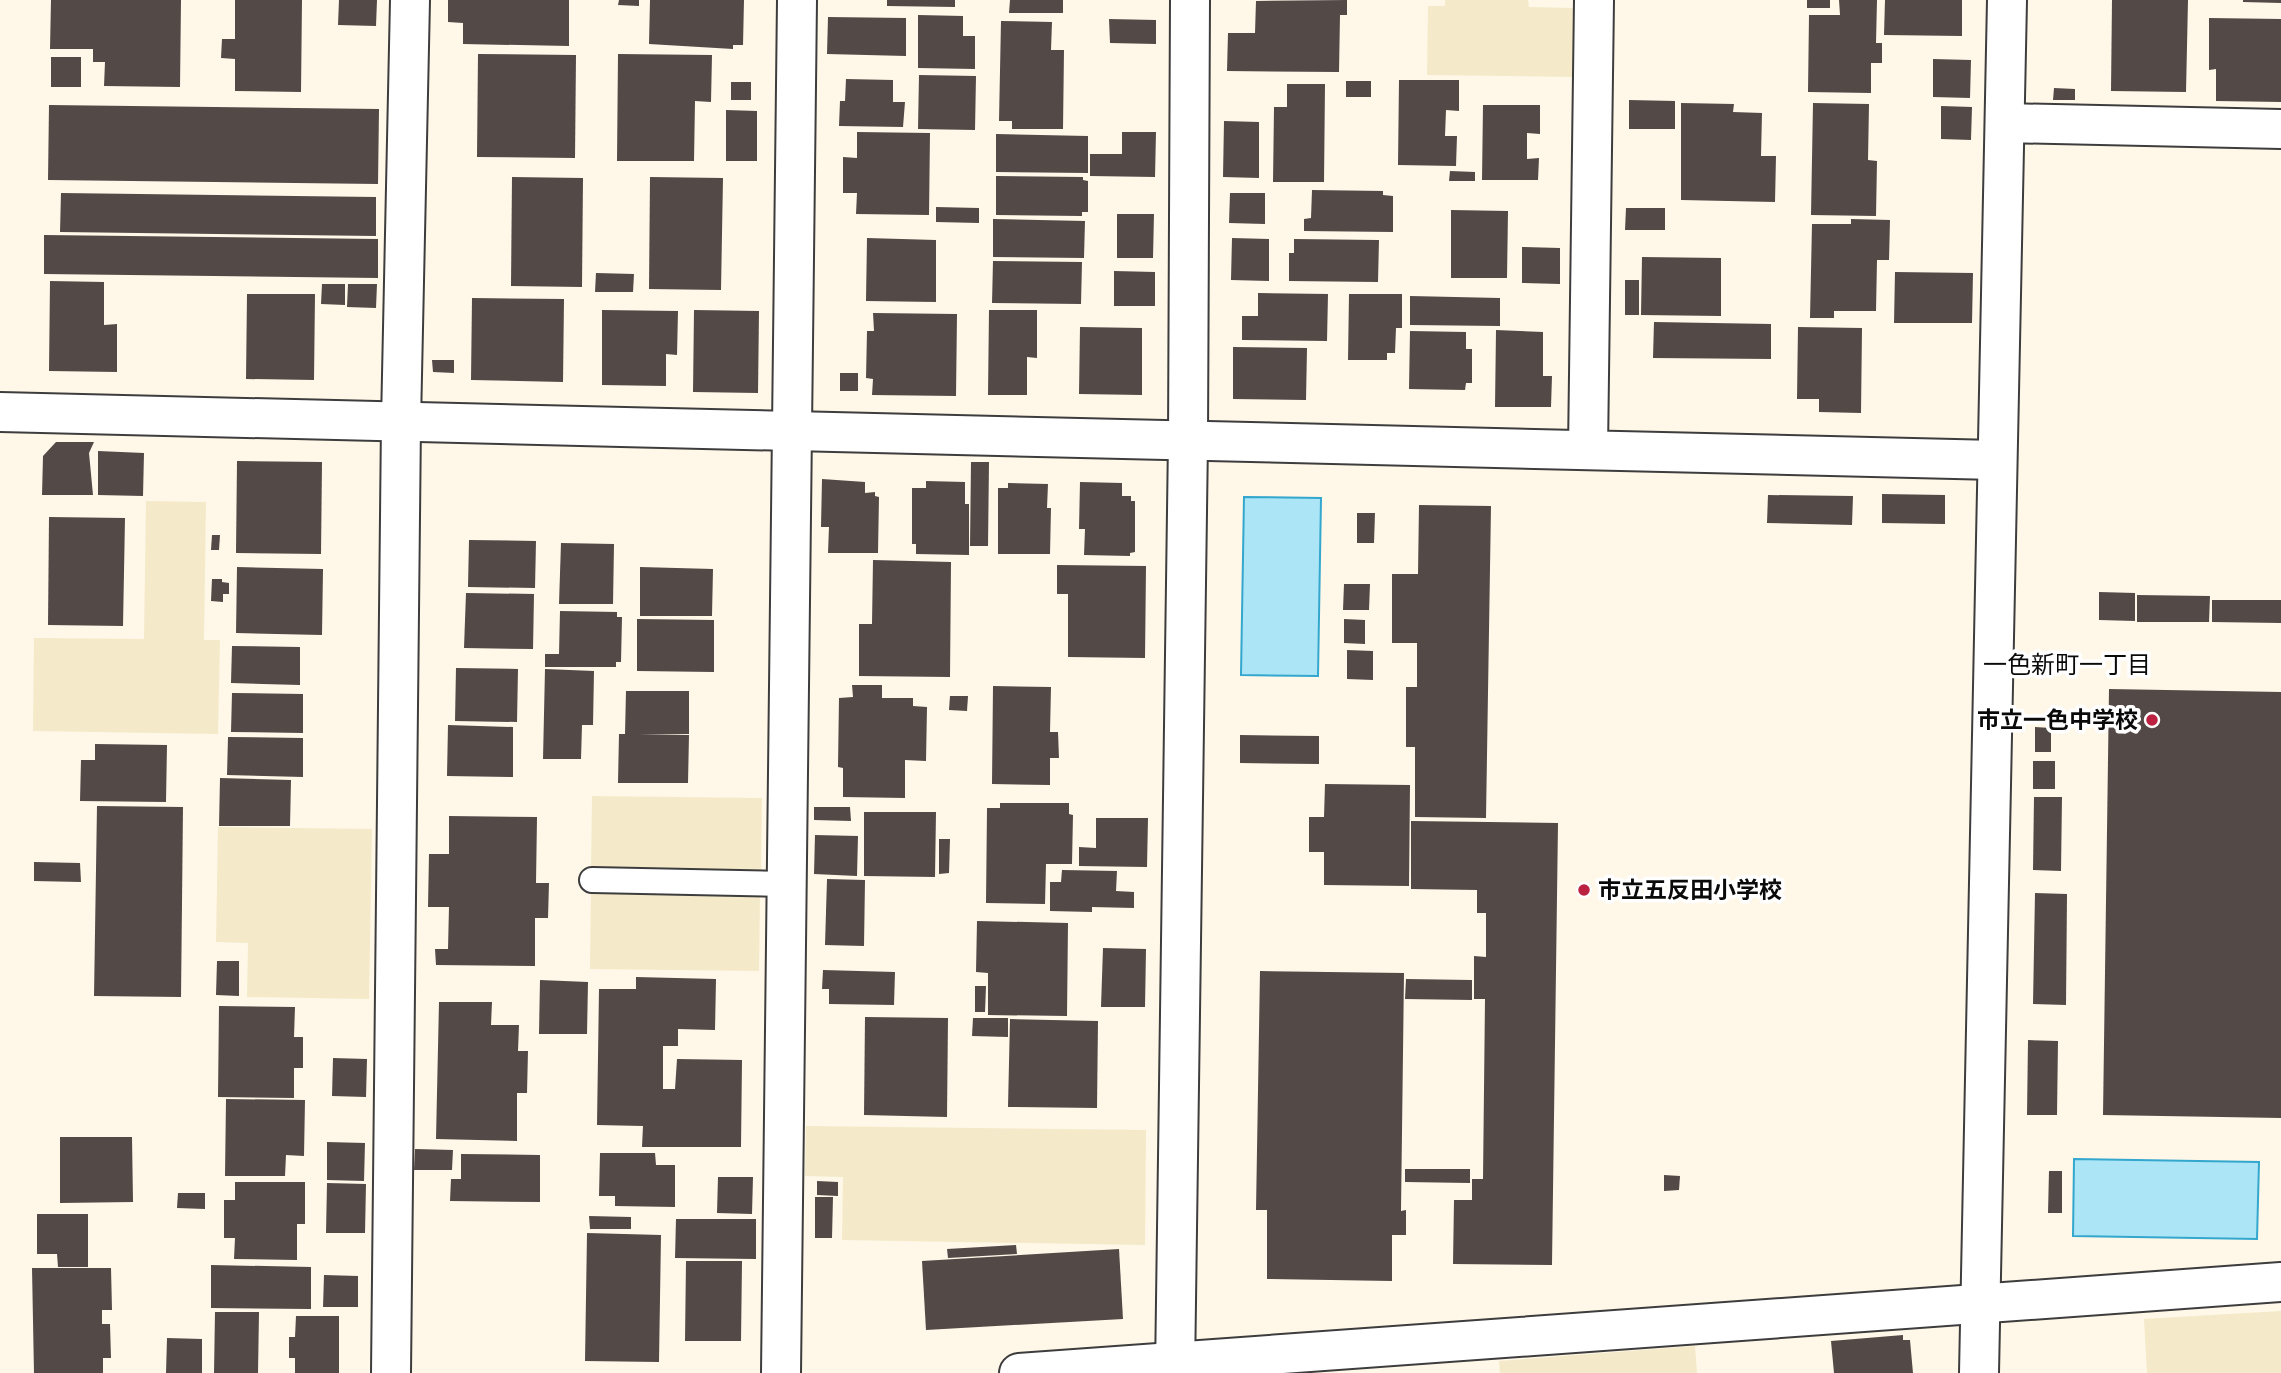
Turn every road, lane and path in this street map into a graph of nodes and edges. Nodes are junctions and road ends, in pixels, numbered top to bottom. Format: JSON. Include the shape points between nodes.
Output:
{"nodes":[{"id":1,"x":410,"y":0,"type":"edge"},
{"id":2,"x":797,"y":0,"type":"edge"},
{"id":3,"x":1190,"y":0,"type":"edge"},
{"id":4,"x":1594,"y":0,"type":"edge"},
{"id":5,"x":2007,"y":0,"type":"edge"},
{"id":6,"x":2005,"y":123,"type":"junction"},
{"id":7,"x":2281,"y":129,"type":"edge"},
{"id":8,"x":0,"y":412,"type":"edge"},
{"id":9,"x":401,"y":422,"type":"junction"},
{"id":10,"x":794,"y":431,"type":"junction"},
{"id":11,"x":1188,"y":440,"type":"junction"},
{"id":12,"x":1588,"y":450,"type":"junction"},
{"id":13,"x":1996,"y":460,"type":"junction"},
{"id":14,"x":592,"y":880,"type":"dead end"},
{"id":15,"x":787,"y":884,"type":"junction"},
{"id":16,"x":2281,"y":1282,"type":"edge"},
{"id":17,"x":1980,"y":1303,"type":"junction"},
{"id":18,"x":1175,"y":1367,"type":"edge"},
{"id":19,"x":391,"y":1373,"type":"edge"},
{"id":20,"x":781,"y":1373,"type":"edge"},
{"id":21,"x":1019,"y":1373,"type":"edge"},
{"id":22,"x":1979,"y":1373,"type":"edge"}],
"edges":[{"from":1,"to":9,"type":"street"},
{"from":2,"to":10,"type":"street"},
{"from":3,"to":11,"type":"street"},
{"from":4,"to":12,"type":"street"},
{"from":5,"to":6,"type":"street"},
{"from":6,"to":7,"type":"street"},
{"from":6,"to":13,"type":"street"},
{"from":8,"to":9,"type":"street"},
{"from":9,"to":10,"type":"street"},
{"from":9,"to":19,"type":"street"},
{"from":10,"to":11,"type":"street"},
{"from":10,"to":15,"type":"street"},
{"from":11,"to":12,"type":"street"},
{"from":11,"to":18,"type":"street"},
{"from":12,"to":13,"type":"street"},
{"from":13,"to":17,"type":"street"},
{"from":14,"to":15,"type":"lane"},
{"from":15,"to":20,"type":"street"},
{"from":16,"to":17,"type":"street"},
{"from":17,"to":18,"type":"street"},
{"from":17,"to":22,"type":"street"},
{"from":18,"to":21,"type":"street"}]}
